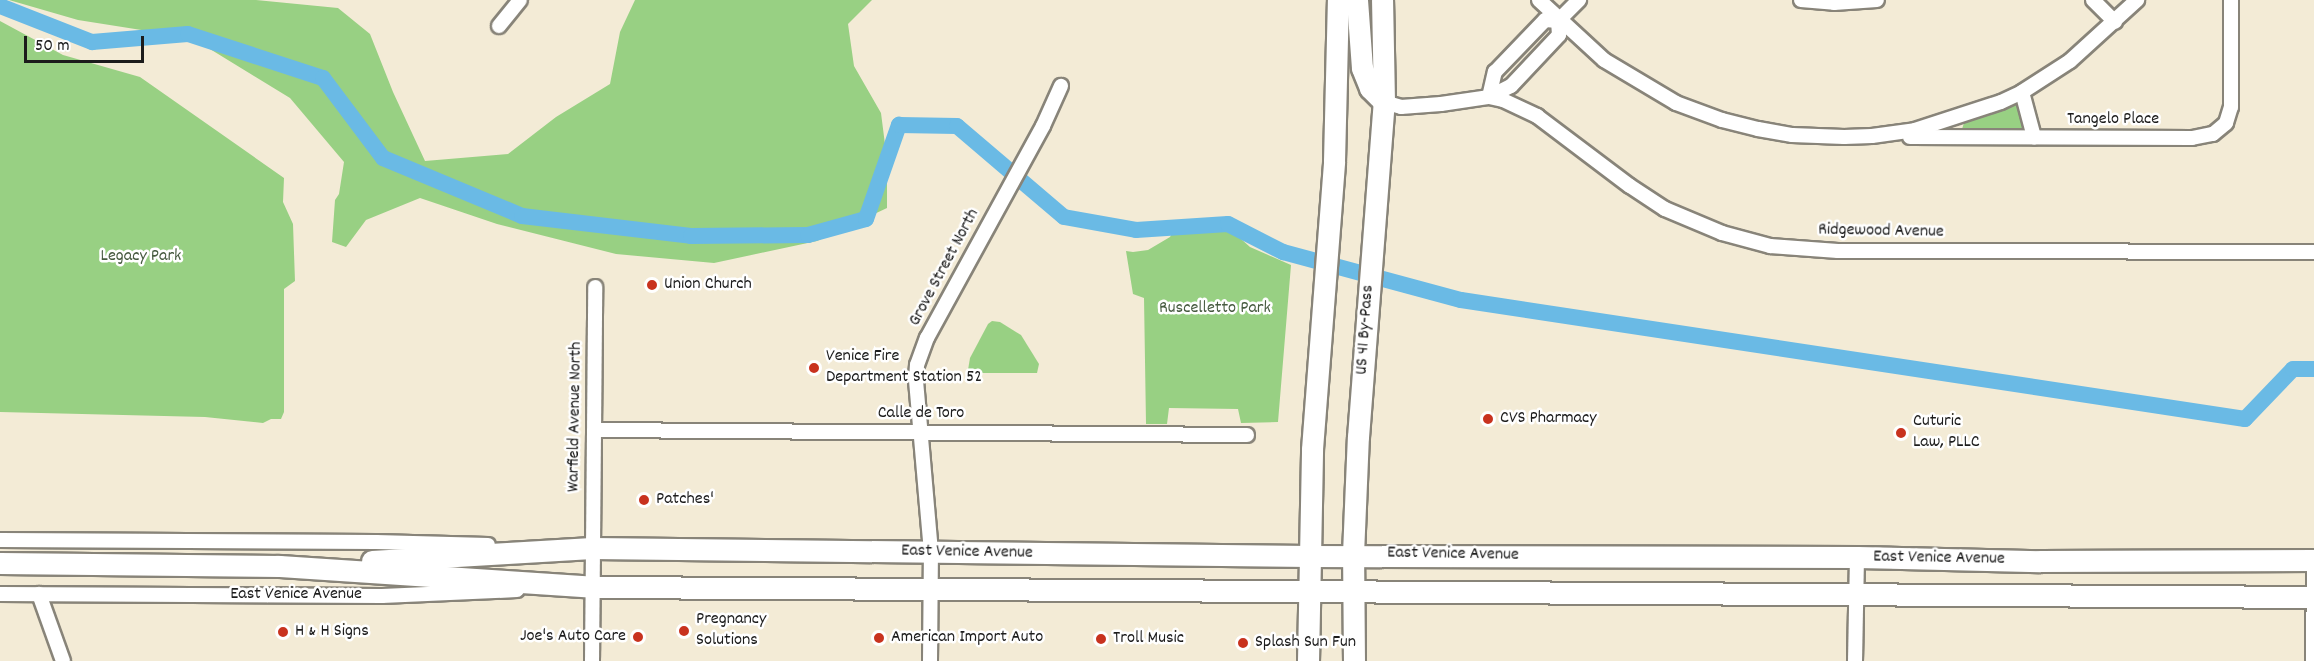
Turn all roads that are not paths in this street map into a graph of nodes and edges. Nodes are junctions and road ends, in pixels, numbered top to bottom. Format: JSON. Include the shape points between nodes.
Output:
{"nodes":[{"id":1,"x":520,"y":0,"type":"edge"},
{"id":2,"x":1338,"y":0,"type":"edge"},
{"id":3,"x":1357,"y":0,"type":"edge"},
{"id":4,"x":1382,"y":0,"type":"edge"},
{"id":5,"x":1539,"y":0,"type":"edge"},
{"id":6,"x":1579,"y":0,"type":"edge"},
{"id":7,"x":1801,"y":0,"type":"edge"},
{"id":8,"x":1877,"y":0,"type":"edge"},
{"id":9,"x":2093,"y":0,"type":"edge"},
{"id":10,"x":2137,"y":0,"type":"edge"},
{"id":11,"x":2231,"y":0,"type":"edge"},
{"id":12,"x":1558,"y":21,"type":"junction"},
{"id":13,"x":2115,"y":22,"type":"junction"},
{"id":14,"x":499,"y":26,"type":"dead end"},
{"id":15,"x":1061,"y":86,"type":"dead end"},
{"id":16,"x":2022,"y":92,"type":"junction"},
{"id":17,"x":1489,"y":97,"type":"junction"},
{"id":18,"x":1384,"y":102,"type":"junction"},
{"id":19,"x":1872,"y":136,"type":"junction"},
{"id":20,"x":2034,"y":138,"type":"junction"},
{"id":21,"x":2314,"y":252,"type":"edge"},
{"id":22,"x":595,"y":287,"type":"dead end"},
{"id":23,"x":595,"y":430,"type":"junction"},
{"id":24,"x":922,"y":432,"type":"junction"},
{"id":25,"x":1247,"y":435,"type":"dead end"},
{"id":26,"x":0,"y":540,"type":"edge"},
{"id":27,"x":592,"y":548,"type":"junction"},
{"id":28,"x":931,"y":552,"type":"junction"},
{"id":29,"x":1353,"y":554,"type":"junction"},
{"id":30,"x":1309,"y":556,"type":"junction"},
{"id":31,"x":1857,"y":557,"type":"junction"},
{"id":32,"x":2314,"y":560,"type":"edge"},
{"id":33,"x":0,"y":563,"type":"edge"},
{"id":34,"x":285,"y":566,"type":"junction"},
{"id":35,"x":593,"y":587,"type":"junction"},
{"id":36,"x":931,"y":588,"type":"junction"},
{"id":37,"x":1308,"y":592,"type":"junction"},
{"id":38,"x":1353,"y":592,"type":"junction"},
{"id":39,"x":0,"y":594,"type":"edge"},
{"id":40,"x":39,"y":594,"type":"junction"},
{"id":41,"x":1856,"y":594,"type":"junction"},
{"id":42,"x":2314,"y":597,"type":"edge"},
{"id":43,"x":63,"y":661,"type":"edge"},
{"id":44,"x":592,"y":661,"type":"edge"},
{"id":45,"x":930,"y":661,"type":"edge"},
{"id":46,"x":1308,"y":661,"type":"edge"},
{"id":47,"x":1354,"y":661,"type":"edge"},
{"id":48,"x":1856,"y":661,"type":"edge"},
{"id":49,"x":2313,"y":661,"type":"edge"}],
"edges":[{"from":1,"to":14,"type":"street"},
{"from":2,"to":30,"type":"main road","via":[[1337,112],[1312,438]]},
{"from":3,"to":18,"type":"main road","via":[[1362,68],[1370,88]]},
{"from":4,"to":18,"type":"main road","name":"US 41 By-Pass"},
{"from":5,"to":12,"type":"street"},
{"from":6,"to":12,"type":"street"},
{"from":7,"to":8,"type":"street"},
{"from":9,"to":13,"type":"street"},
{"from":10,"to":13,"type":"street"},
{"from":11,"to":20,"type":"street","name":"Tangelo Place","via":[[2231,107],[2219,131],[2192,138]]},
{"from":12,"to":17,"type":"street","via":[[1559,35],[1511,86]]},
{"from":12,"to":17,"type":"street","via":[[1545,20],[1495,72]]},
{"from":12,"to":19,"type":"street","via":[[1628,77],[1705,114],[1792,135]]},
{"from":13,"to":16,"type":"street","via":[[2070,61]]},
{"from":15,"to":24,"type":"street","name":"Grove Street North","via":[[920,355],[916,379]]},
{"from":16,"to":19,"type":"street","via":[[1945,122]]},
{"from":16,"to":20,"type":"street"},
{"from":17,"to":18,"type":"street","via":[[1420,106]]},
{"from":17,"to":21,"type":"street","name":"Ridgewood Avenue","via":[[1537,116],[1665,209],[1722,233],[1770,246],[1839,251]]},
{"from":18,"to":29,"type":"main road","name":"US 41 By-Pass","via":[[1358,437]]},
{"from":19,"to":20,"type":"street","name":"Tangelo Place"},
{"from":22,"to":23,"type":"street","name":"Warfield Avenue North"},
{"from":23,"to":24,"type":"street","name":"Calle de Toro"},
{"from":23,"to":27,"type":"street","name":"Warfield Avenue North"},
{"from":24,"to":25,"type":"street","name":"Calle de Toro"},
{"from":24,"to":28,"type":"street","name":"Grove Street North"},
{"from":26,"to":27,"type":"street","name":"East Venice Avenue","via":[[376,542]]},
{"from":27,"to":28,"type":"main road","name":"East Venice Avenue"},
{"from":27,"to":34,"type":"main road","name":"East Venice Avenue"},
{"from":27,"to":35,"type":"street","name":"Warfield Avenue North"},
{"from":28,"to":30,"type":"main road","name":"East Venice Avenue"},
{"from":28,"to":36,"type":"street","name":"Grove Street North"},
{"from":29,"to":30,"type":"main road","name":"East Venice Avenue"},
{"from":29,"to":31,"type":"main road","name":"East Venice Avenue"},
{"from":29,"to":38,"type":"main road","name":"US 41 By-Pass"},
{"from":30,"to":37,"type":"main road"},
{"from":31,"to":32,"type":"main road","name":"East Venice Avenue"},
{"from":31,"to":41,"type":"street"},
{"from":32,"to":42,"type":"street"},
{"from":33,"to":34,"type":"main road","name":"East Venice Avenue"},
{"from":34,"to":35,"type":"main road","name":"East Venice Avenue"},
{"from":35,"to":36,"type":"main road","name":"East Venice Avenue"},
{"from":35,"to":40,"type":"street","name":"East Venice Avenue","via":[[382,596]]},
{"from":35,"to":44,"type":"street","name":"Warfield Avenue North"},
{"from":36,"to":37,"type":"main road","name":"East Venice Avenue"},
{"from":36,"to":45,"type":"street","name":"Grove Street North"},
{"from":37,"to":38,"type":"main road","name":"East Venice Avenue"},
{"from":37,"to":46,"type":"main road"},
{"from":38,"to":41,"type":"main road","name":"East Venice Avenue"},
{"from":38,"to":47,"type":"main road","name":"US 41 By-Pass"},
{"from":39,"to":40,"type":"street","name":"East Venice Avenue"},
{"from":40,"to":43,"type":"street"},
{"from":41,"to":42,"type":"main road","name":"East Venice Avenue"},
{"from":41,"to":48,"type":"street"},
{"from":42,"to":49,"type":"street"}]}
